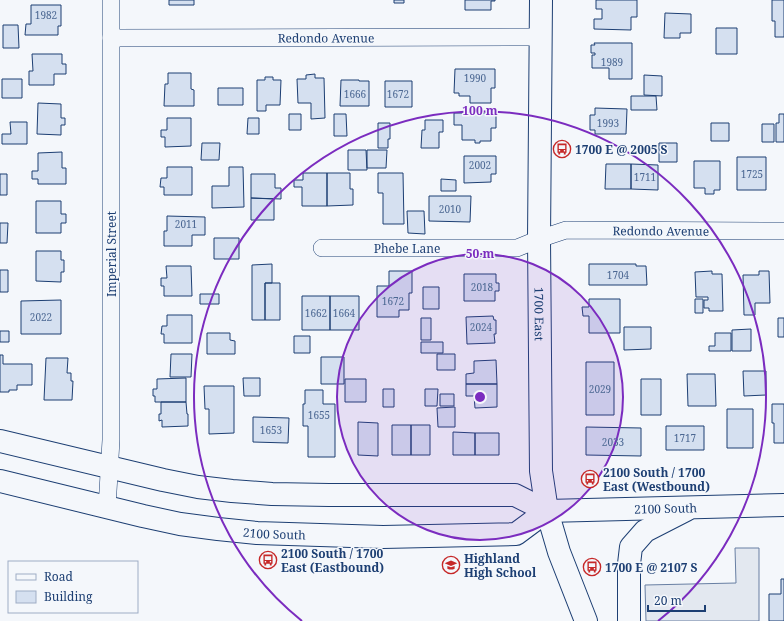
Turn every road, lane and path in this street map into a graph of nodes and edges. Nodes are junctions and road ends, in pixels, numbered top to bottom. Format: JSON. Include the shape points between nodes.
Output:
{"nodes":[{"id":1,"x":111,"y":0,"type":"edge"},
{"id":2,"x":541,"y":0,"type":"edge"},
{"id":3,"x":540,"y":37,"type":"junction"},
{"id":4,"x":111,"y":38,"type":"junction"},
{"id":5,"x":784,"y":231,"type":"edge"},
{"id":6,"x":540,"y":239,"type":"junction"},
{"id":7,"x":322,"y":248,"type":"dead end"},
{"id":8,"x":0,"y":441,"type":"edge"},
{"id":9,"x":110,"y":468,"type":"junction"},
{"id":10,"x":0,"y":482,"type":"edge"},
{"id":11,"x":784,"y":505,"type":"edge"},
{"id":12,"x":107,"y":508,"type":"junction"},
{"id":13,"x":691,"y":508,"type":"junction"},
{"id":14,"x":547,"y":511,"type":"junction"},
{"id":15,"x":586,"y":621,"type":"edge"},
{"id":16,"x":629,"y":621,"type":"edge"}],
"edges":[{"from":1,"to":4,"type":"street","name":"Imperial Street"},
{"from":2,"to":3,"type":"main road","name":"1700 East"},
{"from":3,"to":4,"type":"street","name":"Redondo Avenue"},
{"from":3,"to":6,"type":"main road","name":"1700 East"},
{"from":4,"to":9,"type":"street","name":"Imperial Street"},
{"from":5,"to":6,"type":"street","name":"Redondo Avenue","via":[[566,230]]},
{"from":6,"to":7,"type":"street","name":"Phebe Lane","via":[[516,248]]},
{"from":6,"to":14,"type":"main road","name":"1700 East","via":[[541,471]]},
{"from":8,"to":9,"type":"main road","name":"2100 South"},
{"from":9,"to":12,"type":"street","name":"Imperial Street"},
{"from":9,"to":14,"type":"main road","name":"2100 South","via":[[198,486],[264,494],[515,495]]},
{"from":10,"to":12,"type":"main road","name":"2100 South"},
{"from":11,"to":13,"type":"main road","name":"2100 South"},
{"from":12,"to":14,"type":"main road","name":"2100 South","via":[[180,524],[257,534],[383,537],[516,534]]},
{"from":13,"to":14,"type":"main road","name":"2100 South"},
{"from":13,"to":16,"type":"main road","via":[[645,531],[631,548]]},
{"from":14,"to":15,"type":"main road","name":"1700 East","via":[[559,552]]}]}
